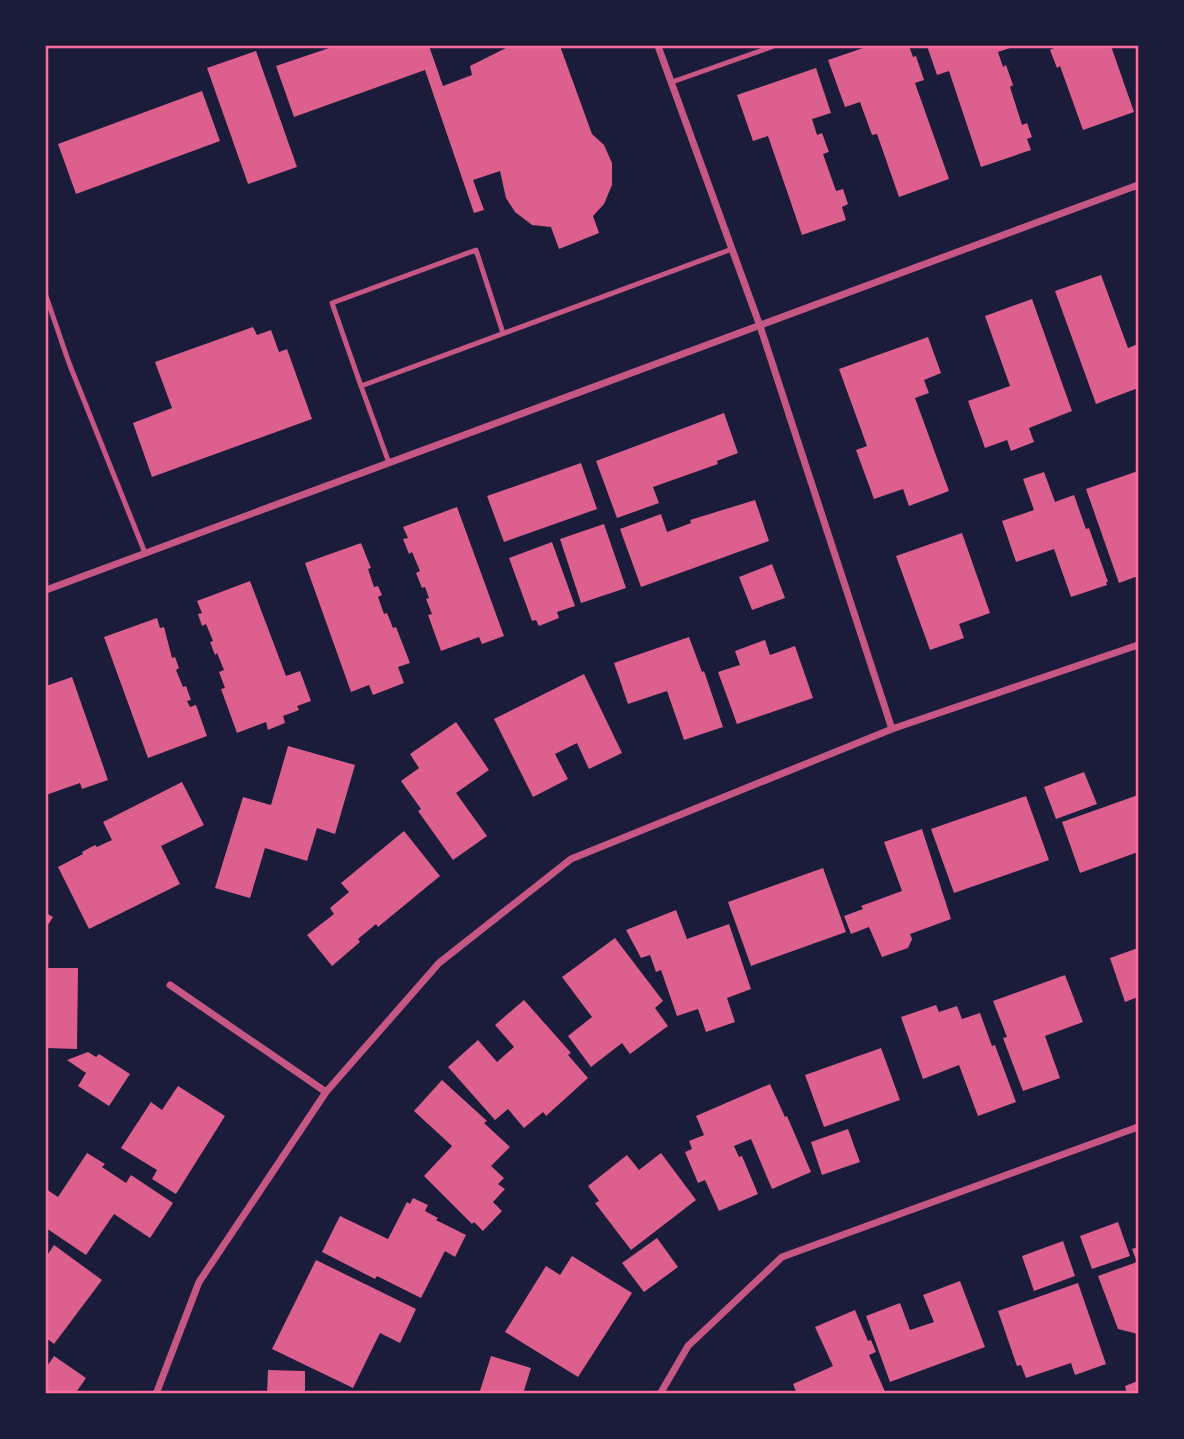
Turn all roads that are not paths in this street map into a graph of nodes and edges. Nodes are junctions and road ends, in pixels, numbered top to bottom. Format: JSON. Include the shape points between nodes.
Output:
{"nodes":[{"id":1,"x":658,"y":46,"type":"edge"},
{"id":2,"x":774,"y":46,"type":"edge"},
{"id":3,"x":671,"y":82,"type":"junction"},
{"id":4,"x":1139,"y":185,"type":"edge"},
{"id":5,"x":732,"y":249,"type":"junction"},
{"id":6,"x":46,"y":296,"type":"edge"},
{"id":7,"x":760,"y":326,"type":"junction"},
{"id":8,"x":503,"y":333,"type":"junction"},
{"id":9,"x":361,"y":386,"type":"junction"},
{"id":10,"x":389,"y":463,"type":"junction"},
{"id":11,"x":145,"y":554,"type":"junction"},
{"id":12,"x":46,"y":590,"type":"edge"},
{"id":13,"x":1139,"y":645,"type":"edge"},
{"id":14,"x":892,"y":729,"type":"junction"},
{"id":15,"x":170,"y":985,"type":"dead end"},
{"id":16,"x":326,"y":1093,"type":"junction"},
{"id":17,"x":1139,"y":1127,"type":"edge"},
{"id":18,"x":156,"y":1394,"type":"edge"},
{"id":19,"x":660,"y":1394,"type":"edge"}],
"edges":[{"from":1,"to":3,"type":"street"},
{"from":2,"to":3,"type":"lane"},
{"from":3,"to":5,"type":"street"},
{"from":4,"to":7,"type":"street"},
{"from":5,"to":7,"type":"street"},
{"from":5,"to":8,"type":"lane"},
{"from":6,"to":11,"type":"lane"},
{"from":7,"to":10,"type":"street"},
{"from":7,"to":14,"type":"street"},
{"from":8,"to":9,"type":"lane"},
{"from":8,"to":9,"type":"lane","via":[[476,250],[332,303]]},
{"from":9,"to":10,"type":"lane"},
{"from":10,"to":11,"type":"street"},
{"from":11,"to":12,"type":"street"},
{"from":13,"to":14,"type":"street"},
{"from":14,"to":16,"type":"street","via":[[571,859],[439,963]]},
{"from":15,"to":16,"type":"street"},
{"from":16,"to":18,"type":"street","via":[[199,1282]]},
{"from":17,"to":19,"type":"street","via":[[782,1257],[688,1346]]}]}
